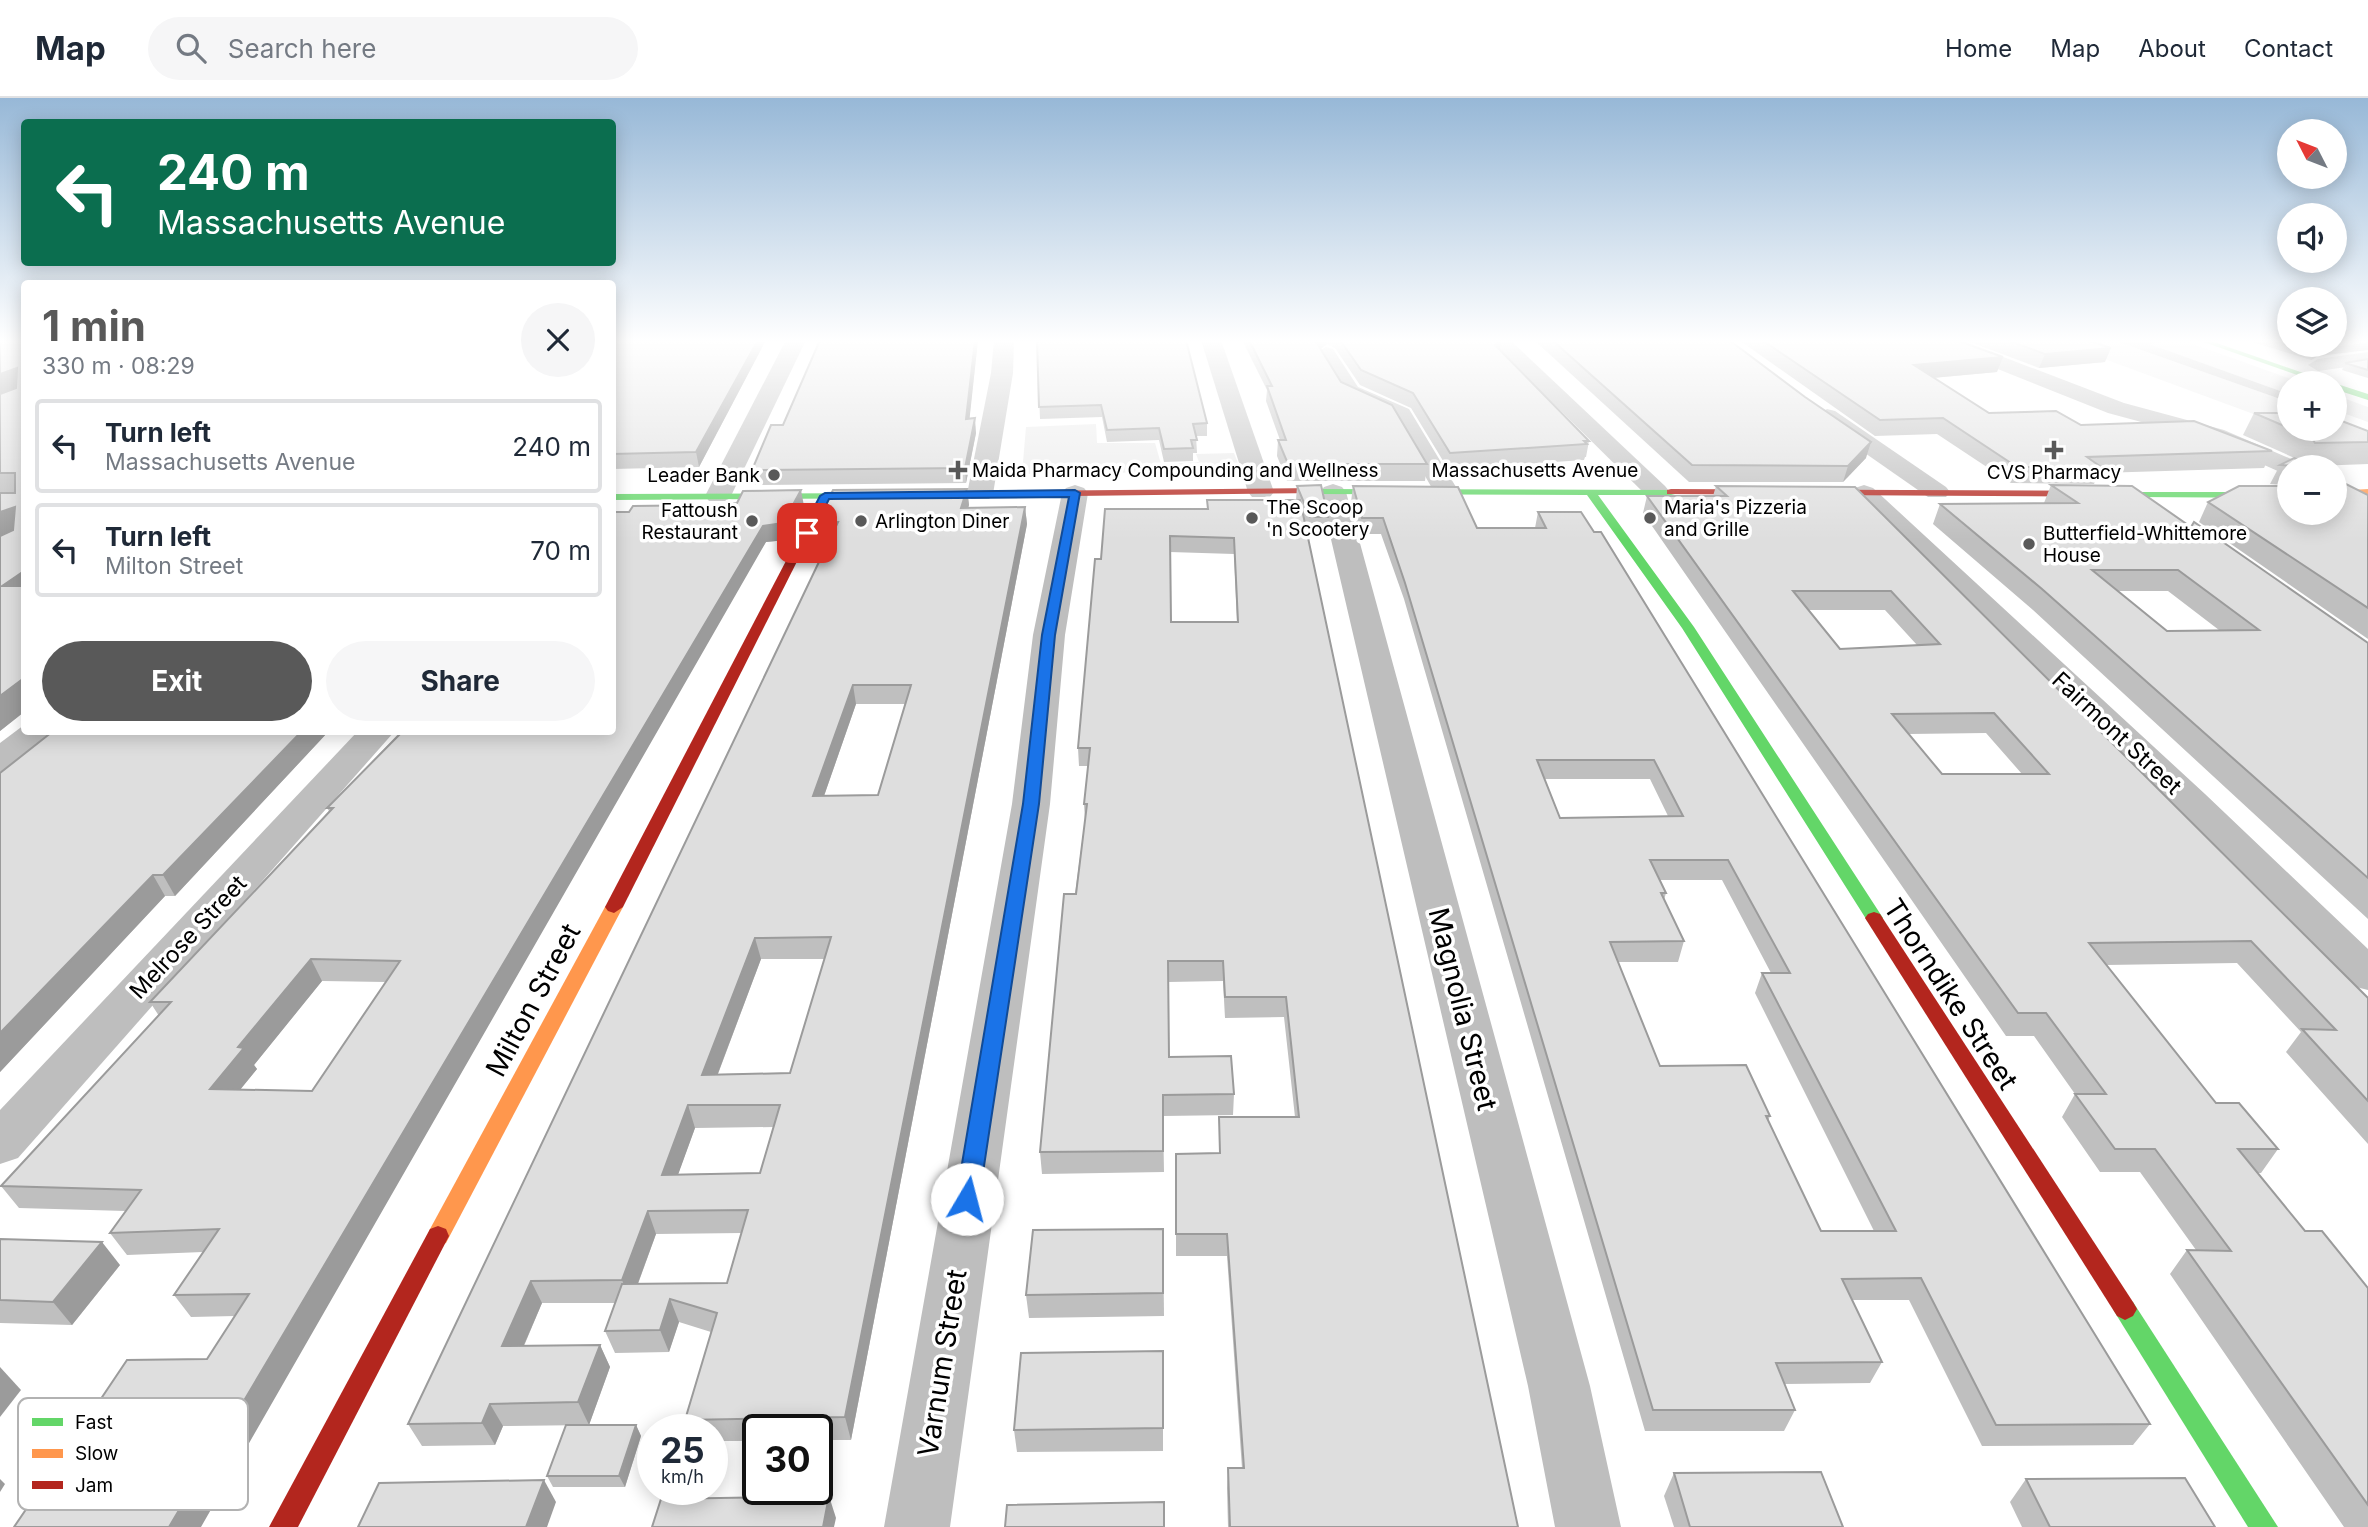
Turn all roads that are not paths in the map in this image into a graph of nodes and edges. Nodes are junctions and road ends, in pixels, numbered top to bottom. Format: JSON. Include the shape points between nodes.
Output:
{"nodes":[{"id":1,"x":763,"y":407,"type":"edge"},
{"id":2,"x":996,"y":407,"type":"edge"},
{"id":3,"x":1233,"y":407,"type":"edge"},
{"id":4,"x":1385,"y":407,"type":"edge"},
{"id":5,"x":1568,"y":407,"type":"edge"},
{"id":6,"x":1812,"y":407,"type":"edge"},
{"id":7,"x":2113,"y":407,"type":"edge"},
{"id":8,"x":2277,"y":461,"type":"edge"},
{"id":9,"x":1656,"y":491,"type":"junction"},
{"id":10,"x":1261,"y":492,"type":"junction"},
{"id":11,"x":1333,"y":492,"type":"junction"},
{"id":12,"x":1446,"y":492,"type":"junction"},
{"id":13,"x":1590,"y":492,"type":"junction"},
{"id":14,"x":1937,"y":492,"type":"junction"},
{"id":15,"x":2368,"y":492,"type":"edge"},
{"id":16,"x":1075,"y":493,"type":"junction"},
{"id":17,"x":1864,"y":493,"type":"junction"},
{"id":18,"x":2347,"y":493,"type":"edge"},
{"id":19,"x":980,"y":494,"type":"junction"},
{"id":20,"x":2138,"y":494,"type":"junction"},
{"id":21,"x":2277,"y":495,"type":"edge"},
{"id":22,"x":718,"y":496,"type":"junction"},
{"id":23,"x":825,"y":496,"type":"junction"},
{"id":24,"x":616,"y":497,"type":"edge"},
{"id":25,"x":2173,"y":519,"type":"edge"},
{"id":26,"x":33,"y":735,"type":"edge"},
{"id":27,"x":373,"y":735,"type":"edge"},
{"id":28,"x":0,"y":761,"type":"edge"},
{"id":29,"x":2368,"y":975,"type":"edge"},
{"id":30,"x":0,"y":1144,"type":"edge"},
{"id":31,"x":283,"y":1527,"type":"edge"},
{"id":32,"x":917,"y":1527,"type":"edge"},
{"id":33,"x":1588,"y":1527,"type":"edge"},
{"id":34,"x":2264,"y":1527,"type":"edge"}],
"edges":[{"from":1,"to":22,"type":"street"},
{"from":2,"to":19,"type":"street"},
{"from":3,"to":10,"type":"street"},
{"from":4,"to":12,"type":"street","via":[[1401,414]]},
{"from":5,"to":9,"type":"street"},
{"from":6,"to":14,"type":"street"},
{"from":7,"to":8,"type":"street","via":[[2216,435]]},
{"from":9,"to":13,"type":"main road","name":"Massachusetts Avenue"},
{"from":9,"to":17,"type":"main road","name":"Massachusetts Avenue"},
{"from":10,"to":11,"type":"main road","name":"Massachusetts Avenue"},
{"from":10,"to":16,"type":"main road","name":"Massachusetts Avenue"},
{"from":11,"to":12,"type":"main road","name":"Massachusetts Avenue"},
{"from":11,"to":33,"type":"street","name":"Magnolia Street","via":[[1559,1386]]},
{"from":12,"to":13,"type":"main road","name":"Massachusetts Avenue"},
{"from":13,"to":34,"type":"main road","name":"Thorndike Street","via":[[1688,628]]},
{"from":14,"to":17,"type":"main road","name":"Massachusetts Avenue"},
{"from":14,"to":20,"type":"main road","name":"Massachusetts Avenue"},
{"from":15,"to":18,"type":"main road"},
{"from":16,"to":19,"type":"main road","name":"Massachusetts Avenue"},
{"from":16,"to":32,"type":"street","name":"Varnum Street","via":[[1049,635],[1031,804]]},
{"from":17,"to":29,"type":"street","name":"Fairmont Street"},
{"from":19,"to":23,"type":"main road","name":"Massachusetts Avenue"},
{"from":20,"to":21,"type":"main road","name":"Massachusetts Avenue"},
{"from":20,"to":25,"type":"street"},
{"from":22,"to":23,"type":"main road","name":"Massachusetts Avenue"},
{"from":22,"to":24,"type":"main road","name":"Massachusetts Avenue"},
{"from":23,"to":31,"type":"main road","name":"Milton Street","via":[[648,842]]},
{"from":26,"to":28,"type":"street"},
{"from":27,"to":30,"type":"street","name":"Melrose Street"}]}
